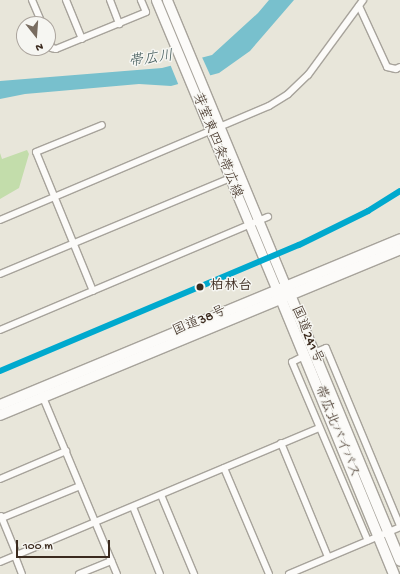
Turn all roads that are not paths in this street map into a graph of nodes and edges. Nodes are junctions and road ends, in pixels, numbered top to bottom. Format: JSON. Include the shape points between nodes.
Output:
{"nodes":[{"id":1,"x":32,"y":0,"type":"edge"},
{"id":2,"x":66,"y":0,"type":"edge"},
{"id":3,"x":110,"y":0,"type":"edge"},
{"id":4,"x":141,"y":0,"type":"edge"},
{"id":5,"x":156,"y":0,"type":"edge"},
{"id":6,"x":167,"y":0,"type":"edge"},
{"id":7,"x":363,"y":0,"type":"edge"},
{"id":8,"x":359,"y":6,"type":"junction"},
{"id":9,"x":39,"y":16,"type":"edge"},
{"id":10,"x":119,"y":24,"type":"junction"},
{"id":11,"x":82,"y":39,"type":"junction"},
{"id":12,"x":56,"y":49,"type":"edge"},
{"id":13,"x":400,"y":67,"type":"edge"},
{"id":14,"x":102,"y":125,"type":"dead end"},
{"id":15,"x":220,"y":128,"type":"junction"},
{"id":16,"x":211,"y":132,"type":"junction"},
{"id":17,"x":240,"y":174,"type":"junction"},
{"id":18,"x":230,"y":178,"type":"junction"},
{"id":19,"x":55,"y":196,"type":"junction"},
{"id":20,"x":268,"y":217,"type":"dead end"},
{"id":21,"x":0,"y":220,"type":"edge"},
{"id":22,"x":259,"y":221,"type":"junction"},
{"id":23,"x":248,"y":226,"type":"junction"},
{"id":24,"x":400,"y":239,"type":"edge"},
{"id":25,"x":74,"y":243,"type":"junction"},
{"id":26,"x":400,"y":249,"type":"edge"},
{"id":27,"x":0,"y":274,"type":"edge"},
{"id":28,"x":93,"y":291,"type":"junction"},
{"id":29,"x":283,"y":293,"type":"junction"},
{"id":30,"x":0,"y":330,"type":"edge"},
{"id":31,"x":309,"y":354,"type":"junction"},
{"id":32,"x":42,"y":393,"type":"junction"},
{"id":33,"x":0,"y":405,"type":"edge"},
{"id":34,"x":0,"y":415,"type":"edge"},
{"id":35,"x":319,"y":428,"type":"junction"},
{"id":36,"x":281,"y":443,"type":"junction"},
{"id":37,"x":66,"y":451,"type":"junction"},
{"id":38,"x":224,"y":468,"type":"junction"},
{"id":39,"x":0,"y":479,"type":"edge"},
{"id":40,"x":80,"y":486,"type":"junction"},
{"id":41,"x":161,"y":495,"type":"junction"},
{"id":42,"x":133,"y":507,"type":"junction"},
{"id":43,"x":1,"y":516,"type":"edge"},
{"id":44,"x":96,"y":522,"type":"junction"},
{"id":45,"x":400,"y":527,"type":"edge"},
{"id":46,"x":388,"y":532,"type":"junction"},
{"id":47,"x":378,"y":536,"type":"junction"},
{"id":48,"x":368,"y":541,"type":"junction"},
{"id":49,"x":16,"y":555,"type":"junction"},
{"id":50,"x":328,"y":557,"type":"junction"},
{"id":51,"x":112,"y":561,"type":"junction"},
{"id":52,"x":400,"y":561,"type":"edge"},
{"id":53,"x":0,"y":562,"type":"edge"},
{"id":54,"x":22,"y":574,"type":"edge"},
{"id":55,"x":79,"y":574,"type":"edge"},
{"id":56,"x":117,"y":574,"type":"edge"},
{"id":57,"x":160,"y":574,"type":"edge"},
{"id":58,"x":194,"y":574,"type":"edge"},
{"id":59,"x":269,"y":574,"type":"edge"},
{"id":60,"x":289,"y":574,"type":"edge"},
{"id":61,"x":394,"y":574,"type":"edge"}],
"edges":[{"from":1,"to":9,"type":"street"},
{"from":2,"to":11,"type":"street"},
{"from":3,"to":10,"type":"street"},
{"from":4,"to":10,"type":"street","via":[[146,12]]},
{"from":5,"to":16,"type":"main road","name":"芽室東四条帯広線"},
{"from":6,"to":15,"type":"main road","name":"芽室東四条帯広線"},
{"from":7,"to":8,"type":"street"},
{"from":8,"to":13,"type":"street","via":[[387,67]]},
{"from":8,"to":15,"type":"street","via":[[308,75],[288,94],[269,106]]},
{"from":10,"to":11,"type":"street"},
{"from":11,"to":12,"type":"street"},
{"from":14,"to":19,"type":"street","via":[[36,152]]},
{"from":15,"to":16,"type":"street"},
{"from":15,"to":17,"type":"main road","name":"芽室東四条帯広線"},
{"from":16,"to":18,"type":"main road","name":"芽室東四条帯広線"},
{"from":16,"to":19,"type":"street"},
{"from":17,"to":18,"type":"street"},
{"from":17,"to":22,"type":"main road","name":"芽室東四条帯広線"},
{"from":18,"to":23,"type":"main road","name":"芽室東四条帯広線"},
{"from":18,"to":25,"type":"street"},
{"from":19,"to":21,"type":"street"},
{"from":19,"to":25,"type":"street"},
{"from":20,"to":22,"type":"street"},
{"from":22,"to":23,"type":"street"},
{"from":22,"to":29,"type":"main road","name":"芽室東四条帯広線"},
{"from":23,"to":28,"type":"street"},
{"from":23,"to":29,"type":"main road","name":"芽室東四条帯広線"},
{"from":24,"to":29,"type":"highway","name":"国道38号"},
{"from":25,"to":27,"type":"street"},
{"from":25,"to":28,"type":"street"},
{"from":26,"to":29,"type":"highway","name":"国道38号"},
{"from":28,"to":30,"type":"street"},
{"from":29,"to":31,"type":"highway","name":"国道241号"},
{"from":29,"to":32,"type":"highway","name":"国道38号"},
{"from":31,"to":35,"type":"street","via":[[292,362]]},
{"from":31,"to":45,"type":"street","via":[[326,348]]},
{"from":31,"to":46,"type":"highway","name":"国道241号"},
{"from":31,"to":47,"type":"highway","name":"帯広北バイパス"},
{"from":32,"to":33,"type":"highway","name":"国道38号"},
{"from":32,"to":34,"type":"highway","name":"国道38号"},
{"from":32,"to":37,"type":"street"},
{"from":35,"to":36,"type":"street"},
{"from":35,"to":48,"type":"street"},
{"from":36,"to":38,"type":"street"},
{"from":36,"to":50,"type":"street"},
{"from":37,"to":39,"type":"street"},
{"from":37,"to":40,"type":"street"},
{"from":38,"to":41,"type":"street"},
{"from":38,"to":59,"type":"street"},
{"from":40,"to":43,"type":"street"},
{"from":40,"to":44,"type":"street"},
{"from":41,"to":42,"type":"street"},
{"from":41,"to":58,"type":"street"},
{"from":42,"to":44,"type":"street"},
{"from":42,"to":57,"type":"street"},
{"from":43,"to":49,"type":"street"},
{"from":44,"to":49,"type":"street"},
{"from":44,"to":51,"type":"street"},
{"from":45,"to":46,"type":"street"},
{"from":46,"to":47,"type":"street"},
{"from":46,"to":52,"type":"highway","name":"国道241号"},
{"from":47,"to":48,"type":"street"},
{"from":47,"to":61,"type":"highway","name":"帯広北バイパス"},
{"from":48,"to":50,"type":"street"},
{"from":49,"to":53,"type":"street"},
{"from":49,"to":54,"type":"street"},
{"from":50,"to":60,"type":"street"},
{"from":51,"to":55,"type":"street"},
{"from":51,"to":56,"type":"street"}]}
